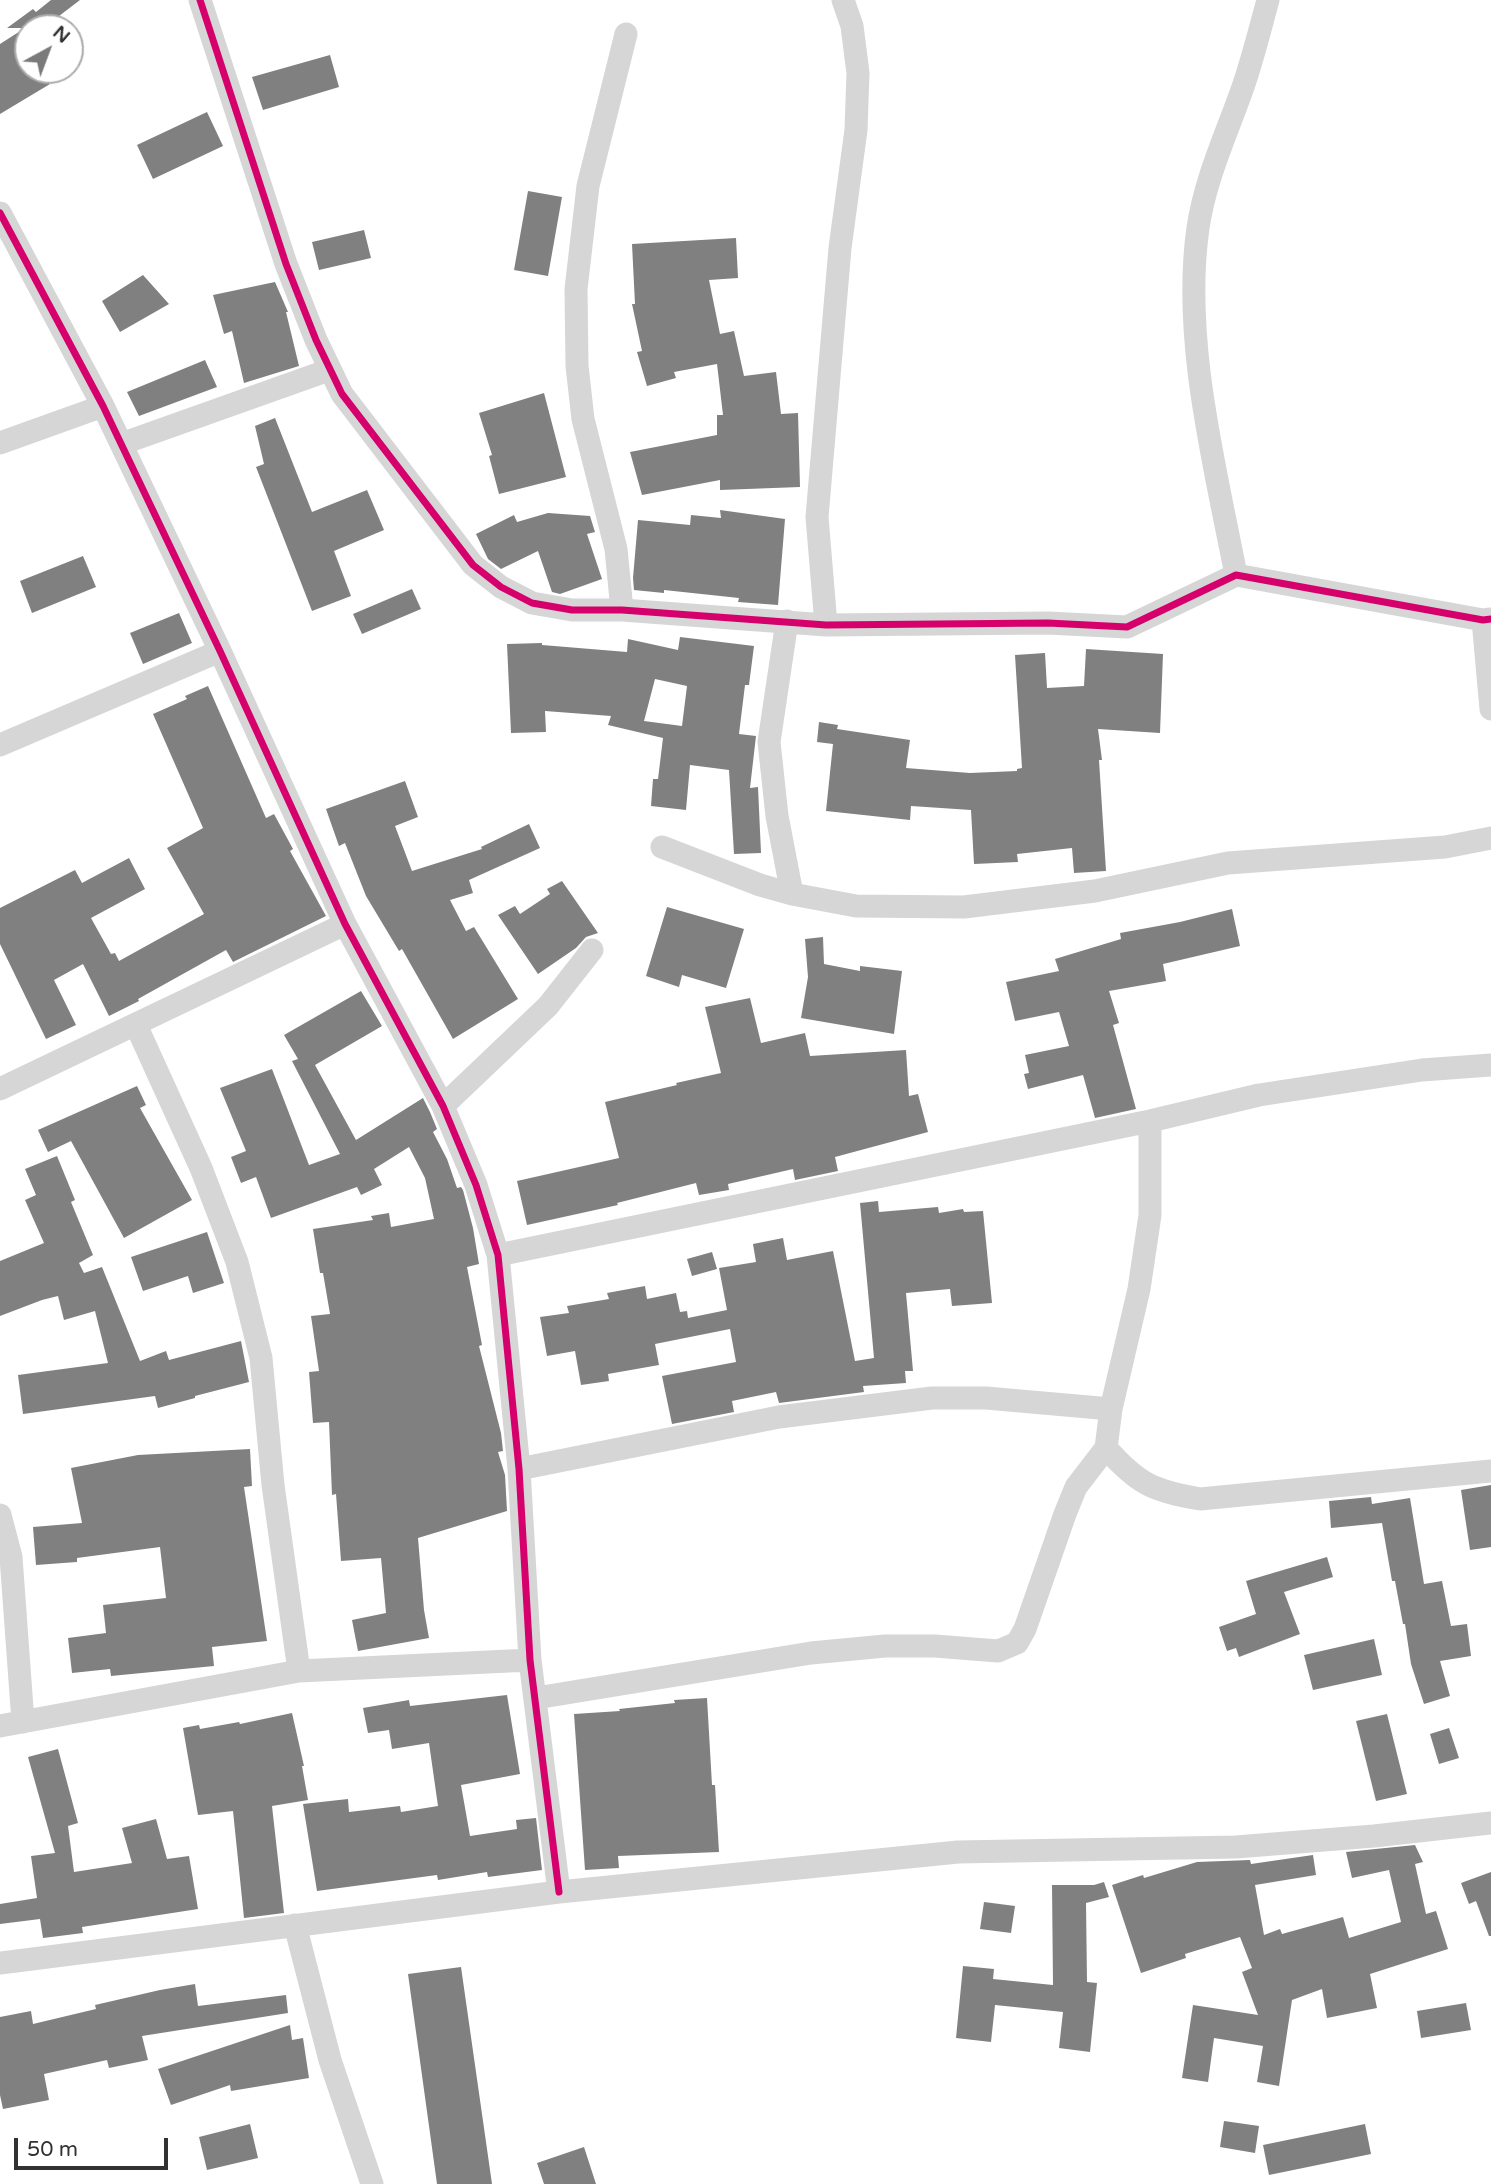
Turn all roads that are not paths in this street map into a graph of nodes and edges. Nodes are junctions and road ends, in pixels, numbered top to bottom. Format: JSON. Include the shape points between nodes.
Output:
{"nodes":[{"id":1,"x":200,"y":0,"type":"edge"},
{"id":2,"x":843,"y":0,"type":"edge"},
{"id":3,"x":1268,"y":0,"type":"edge"},
{"id":4,"x":626,"y":34,"type":"dead end"},
{"id":5,"x":0,"y":213,"type":"edge"},
{"id":6,"x":329,"y":370,"type":"junction"},
{"id":7,"x":103,"y":406,"type":"junction"},
{"id":8,"x":0,"y":443,"type":"edge"},
{"id":9,"x":121,"y":444,"type":"junction"},
{"id":10,"x":1236,"y":575,"type":"junction"},
{"id":11,"x":622,"y":610,"type":"junction"},
{"id":12,"x":1487,"y":620,"type":"edge"},
{"id":13,"x":787,"y":621,"type":"junction"},
{"id":14,"x":826,"y":625,"type":"junction"},
{"id":15,"x":220,"y":651,"type":"junction"},
{"id":16,"x":1491,"y":709,"type":"edge"},
{"id":17,"x":0,"y":745,"type":"edge"},
{"id":18,"x":1491,"y":838,"type":"edge"},
{"id":19,"x":662,"y":847,"type":"dead end"},
{"id":20,"x":792,"y":894,"type":"junction"},
{"id":21,"x":345,"y":925,"type":"junction"},
{"id":22,"x":592,"y":950,"type":"dead end"},
{"id":23,"x":136,"y":1025,"type":"junction"},
{"id":24,"x":1491,"y":1065,"type":"edge"},
{"id":25,"x":0,"y":1089,"type":"edge"},
{"id":26,"x":443,"y":1105,"type":"junction"},
{"id":27,"x":1150,"y":1121,"type":"junction"},
{"id":28,"x":498,"y":1255,"type":"junction"},
{"id":29,"x":1111,"y":1409,"type":"junction"},
{"id":30,"x":1106,"y":1448,"type":"junction"},
{"id":31,"x":519,"y":1469,"type":"junction"},
{"id":32,"x":1491,"y":1471,"type":"edge"},
{"id":33,"x":0,"y":1515,"type":"edge"},
{"id":34,"x":530,"y":1660,"type":"junction"},
{"id":35,"x":299,"y":1671,"type":"junction"},
{"id":36,"x":536,"y":1698,"type":"junction"},
{"id":37,"x":23,"y":1722,"type":"junction"},
{"id":38,"x":0,"y":1726,"type":"edge"},
{"id":39,"x":1491,"y":1823,"type":"edge"},
{"id":40,"x":559,"y":1892,"type":"junction"},
{"id":41,"x":295,"y":1925,"type":"junction"},
{"id":42,"x":0,"y":1963,"type":"edge"},
{"id":43,"x":372,"y":2184,"type":"edge"}],
"edges":[{"from":1,"to":6,"type":"street","via":[[286,264]]},
{"from":2,"to":14,"type":"street","via":[[852,26],[858,85],[817,517]]},
{"from":3,"to":10,"type":"street","via":[[1207,190],[1194,261],[1202,383]]},
{"from":4,"to":11,"type":"street","via":[[588,186],[576,289],[583,419],[616,549]]},
{"from":5,"to":7,"type":"street"},
{"from":6,"to":9,"type":"street"},
{"from":6,"to":11,"type":"street","via":[[342,394],[473,565],[532,603],[572,610]]},
{"from":7,"to":8,"type":"street"},
{"from":7,"to":9,"type":"street"},
{"from":9,"to":15,"type":"street"},
{"from":10,"to":12,"type":"street"},
{"from":10,"to":14,"type":"street","via":[[1127,627]]},
{"from":11,"to":13,"type":"street"},
{"from":12,"to":16,"type":"street"},
{"from":13,"to":14,"type":"street"},
{"from":13,"to":20,"type":"street","via":[[769,742]]},
{"from":15,"to":17,"type":"street"},
{"from":15,"to":21,"type":"street"},
{"from":18,"to":20,"type":"street","via":[[1445,847],[1228,863],[1095,891],[964,908],[856,906]]},
{"from":19,"to":20,"type":"street"},
{"from":21,"to":23,"type":"street"},
{"from":21,"to":26,"type":"street"},
{"from":22,"to":26,"type":"street","via":[[548,1006]]},
{"from":23,"to":25,"type":"street"},
{"from":23,"to":35,"type":"street","via":[[201,1168],[237,1262],[261,1358]]},
{"from":24,"to":27,"type":"street","via":[[1352,1079]]},
{"from":26,"to":28,"type":"street"},
{"from":27,"to":28,"type":"street"},
{"from":27,"to":29,"type":"street","via":[[1150,1216],[1139,1289]]},
{"from":28,"to":31,"type":"street"},
{"from":29,"to":30,"type":"street"},
{"from":29,"to":31,"type":"street","via":[[932,1398],[779,1417]]},
{"from":30,"to":32,"type":"street","via":[[1128,1472],[1164,1492],[1200,1499]]},
{"from":30,"to":36,"type":"street","via":[[1076,1487],[1017,1643],[998,1651],[885,1646],[811,1653]]},
{"from":31,"to":34,"type":"street"},
{"from":33,"to":37,"type":"street","via":[[11,1557]]},
{"from":34,"to":35,"type":"street"},
{"from":34,"to":36,"type":"street"},
{"from":35,"to":37,"type":"street"},
{"from":36,"to":40,"type":"street"},
{"from":37,"to":38,"type":"street"},
{"from":39,"to":40,"type":"street","via":[[1236,1847],[958,1852]]},
{"from":40,"to":41,"type":"street"},
{"from":41,"to":42,"type":"street"},
{"from":41,"to":43,"type":"street","via":[[330,2060]]}]}
